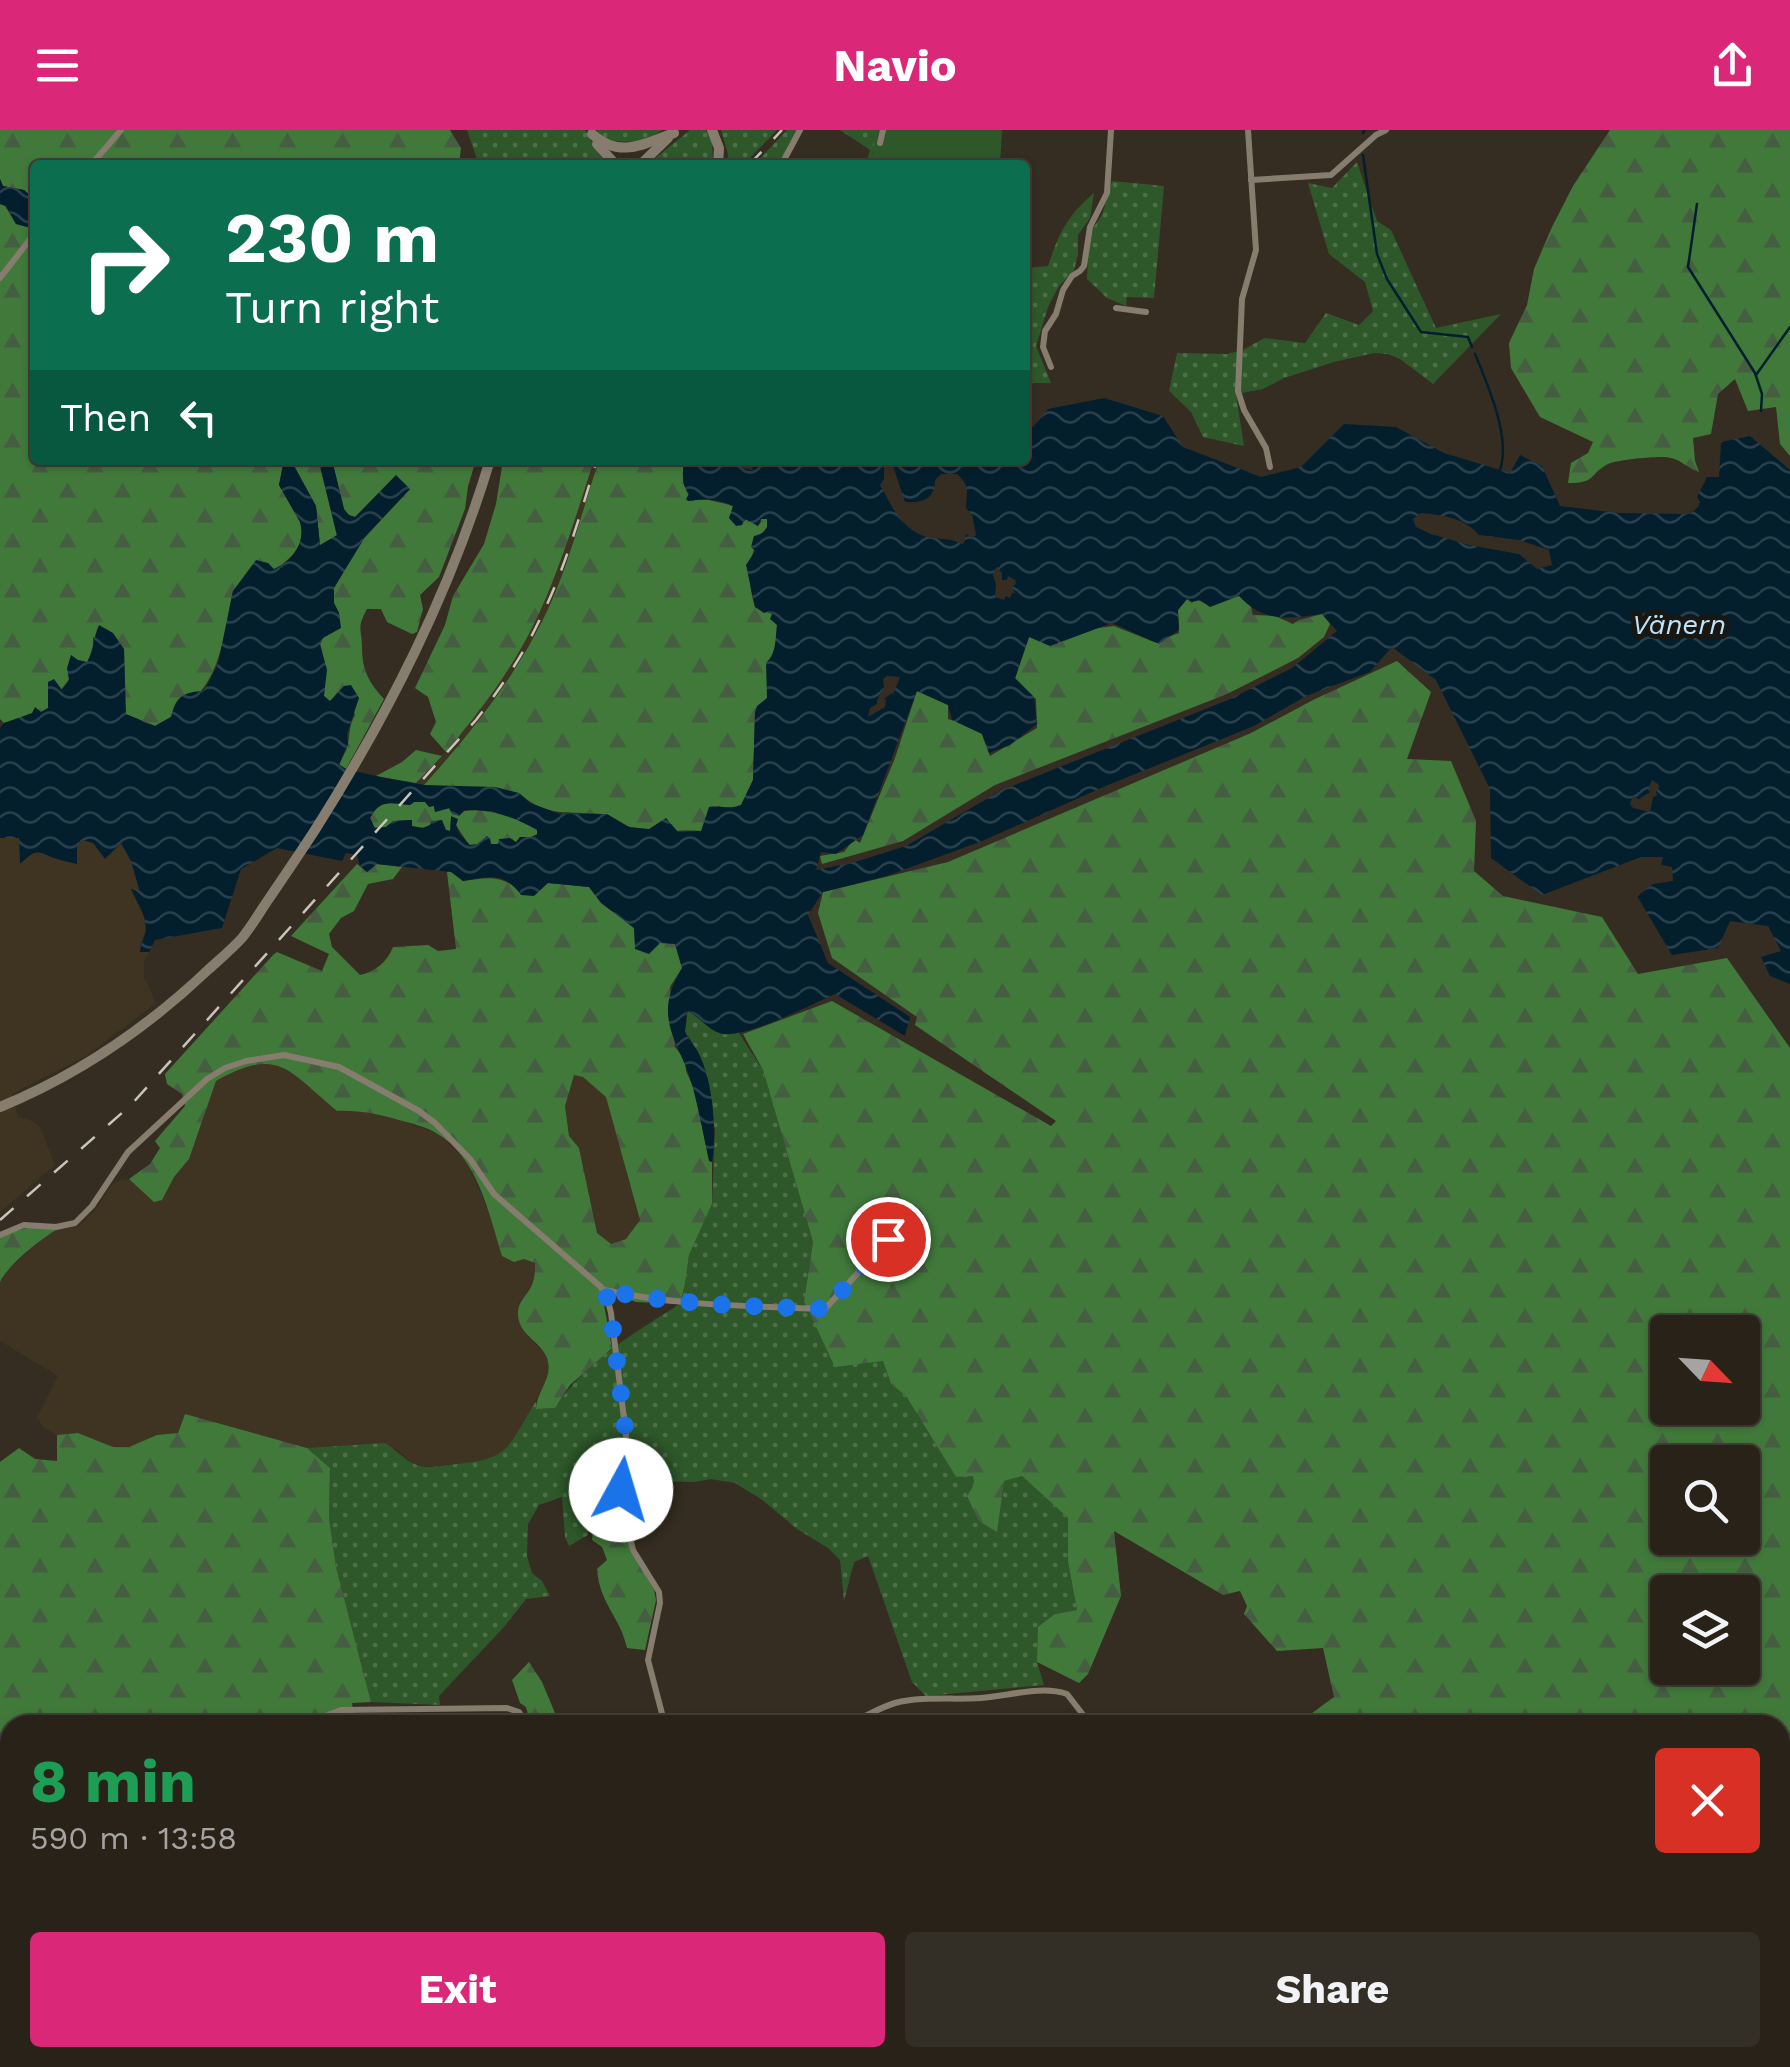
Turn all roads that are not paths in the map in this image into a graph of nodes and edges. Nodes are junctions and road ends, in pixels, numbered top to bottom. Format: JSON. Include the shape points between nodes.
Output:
{"nodes":[{"id":1,"x":122,"y":130,"type":"edge"},
{"id":2,"x":712,"y":130,"type":"edge"},
{"id":3,"x":800,"y":130,"type":"edge"},
{"id":4,"x":883,"y":130,"type":"edge"},
{"id":5,"x":1111,"y":130,"type":"edge"},
{"id":6,"x":1248,"y":130,"type":"edge"},
{"id":7,"x":1386,"y":130,"type":"edge"},
{"id":8,"x":592,"y":132,"type":"edge"},
{"id":9,"x":676,"y":132,"type":"edge"},
{"id":10,"x":880,"y":142,"type":"dead end"},
{"id":11,"x":96,"y":160,"type":"edge"},
{"id":12,"x":611,"y":160,"type":"edge"},
{"id":13,"x":646,"y":160,"type":"edge"},
{"id":14,"x":718,"y":160,"type":"edge"},
{"id":15,"x":784,"y":160,"type":"dead end"},
{"id":16,"x":1251,"y":180,"type":"junction"},
{"id":17,"x":30,"y":239,"type":"edge"},
{"id":18,"x":0,"y":278,"type":"edge"},
{"id":19,"x":1116,"y":308,"type":"dead end"},
{"id":20,"x":1146,"y":312,"type":"dead end"},
{"id":21,"x":1051,"y":366,"type":"dead end"},
{"id":22,"x":488,"y":465,"type":"edge"},
{"id":23,"x":1270,"y":467,"type":"dead end"},
{"id":24,"x":0,"y":1107,"type":"edge"},
{"id":25,"x":0,"y":1235,"type":"edge"},
{"id":26,"x":888,"y":1239,"type":"dead end"},
{"id":27,"x":602,"y":1290,"type":"junction"},
{"id":28,"x":328,"y":1715,"type":"edge"},
{"id":29,"x":521,"y":1715,"type":"edge"},
{"id":30,"x":662,"y":1715,"type":"edge"},
{"id":31,"x":871,"y":1715,"type":"edge"},
{"id":32,"x":1083,"y":1715,"type":"edge"}],
"edges":[{"from":1,"to":11,"type":"street"},
{"from":2,"to":14,"type":"street"},
{"from":3,"to":15,"type":"street"},
{"from":4,"to":10,"type":"street"},
{"from":5,"to":21,"type":"street","via":[[1106,193],[1090,227],[1084,266],[1063,290],[1045,331]]},
{"from":6,"to":16,"type":"street"},
{"from":7,"to":16,"type":"street","via":[[1330,174]]},
{"from":8,"to":9,"type":"street","via":[[607,146],[630,148]]},
{"from":8,"to":12,"type":"street"},
{"from":9,"to":13,"type":"street"},
{"from":16,"to":23,"type":"street","via":[[1256,250],[1242,299],[1238,391]]},
{"from":17,"to":18,"type":"street"},
{"from":19,"to":20,"type":"street"},
{"from":22,"to":24,"type":"street","via":[[444,590],[394,696],[243,936],[177,999],[88,1062]]},
{"from":25,"to":27,"type":"street","via":[[24,1225],[74,1223],[128,1152],[207,1079],[246,1061],[284,1056],[339,1067],[435,1122],[494,1194]]},
{"from":26,"to":27,"type":"street","via":[[826,1309],[698,1304]]},
{"from":27,"to":30,"type":"street","via":[[611,1313],[626,1435],[623,1509],[660,1603],[648,1660]]},
{"from":28,"to":29,"type":"street","via":[[507,1708]]},
{"from":31,"to":32,"type":"street","via":[[905,1702],[1049,1690],[1067,1694]]}]}
